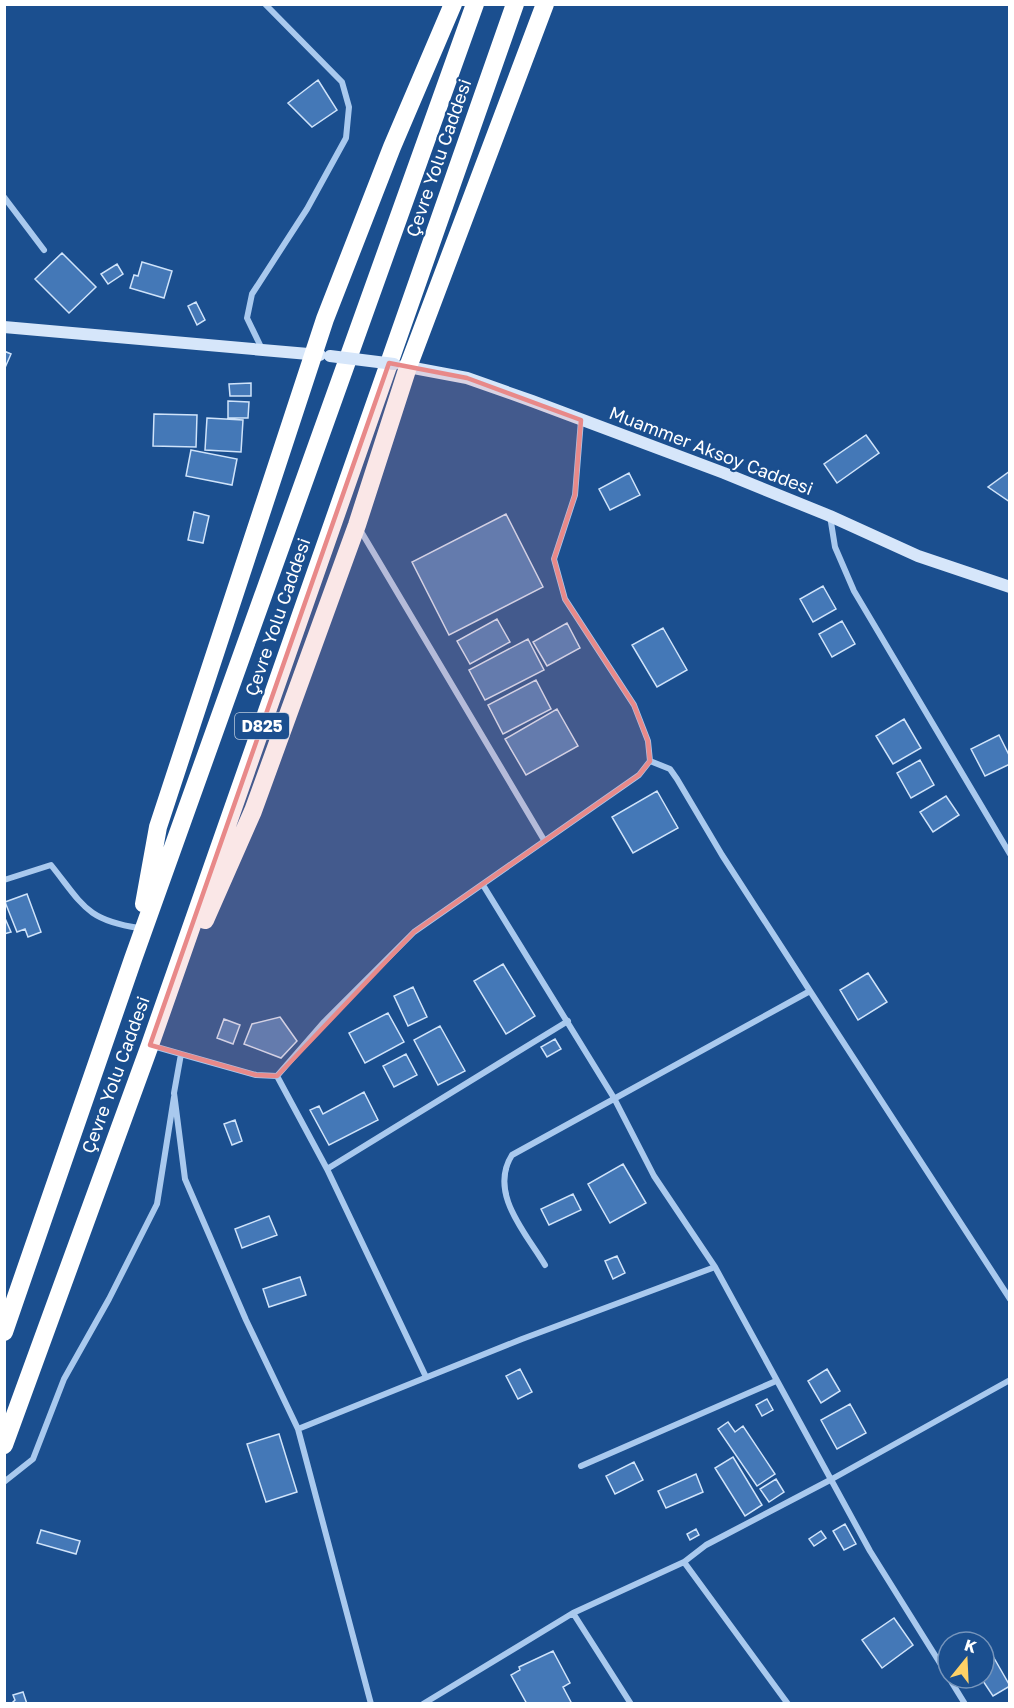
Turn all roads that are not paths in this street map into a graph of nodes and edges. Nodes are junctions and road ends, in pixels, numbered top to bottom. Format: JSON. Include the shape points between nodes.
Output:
{"nodes":[{"id":1,"x":265,"y":4,"type":"edge"},
{"id":2,"x":453,"y":4,"type":"edge"},
{"id":3,"x":475,"y":4,"type":"edge"},
{"id":4,"x":515,"y":4,"type":"edge"},
{"id":5,"x":545,"y":4,"type":"edge"},
{"id":6,"x":4,"y":197,"type":"edge"},
{"id":7,"x":44,"y":250,"type":"dead end"},
{"id":8,"x":4,"y":327,"type":"edge"},
{"id":9,"x":262,"y":349,"type":"junction"},
{"id":10,"x":323,"y":355,"type":"junction"},
{"id":11,"x":401,"y":365,"type":"junction"},
{"id":12,"x":581,"y":420,"type":"junction"},
{"id":13,"x":830,"y":516,"type":"junction"},
{"id":14,"x":357,"y":525,"type":"junction"},
{"id":15,"x":1010,"y":587,"type":"edge"},
{"id":16,"x":650,"y":761,"type":"junction"},
{"id":17,"x":544,"y":840,"type":"junction"},
{"id":18,"x":1010,"y":854,"type":"edge"},
{"id":19,"x":4,"y":880,"type":"edge"},
{"id":20,"x":483,"y":885,"type":"junction"},
{"id":21,"x":139,"y":928,"type":"junction"},
{"id":22,"x":134,"y":959,"type":"junction"},
{"id":23,"x":810,"y":991,"type":"junction"},
{"id":24,"x":568,"y":1021,"type":"junction"},
{"id":25,"x":150,"y":1045,"type":"junction"},
{"id":26,"x":181,"y":1054,"type":"junction"},
{"id":27,"x":277,"y":1076,"type":"junction"},
{"id":28,"x":174,"y":1093,"type":"junction"},
{"id":29,"x":614,"y":1098,"type":"junction"},
{"id":30,"x":327,"y":1169,"type":"junction"},
{"id":31,"x":545,"y":1265,"type":"dead end"},
{"id":32,"x":715,"y":1267,"type":"junction"},
{"id":33,"x":1010,"y":1299,"type":"edge"},
{"id":34,"x":4,"y":1332,"type":"edge"},
{"id":35,"x":426,"y":1377,"type":"junction"},
{"id":36,"x":1010,"y":1380,"type":"edge"},
{"id":37,"x":776,"y":1381,"type":"junction"},
{"id":38,"x":298,"y":1429,"type":"junction"},
{"id":39,"x":4,"y":1445,"type":"edge"},
{"id":40,"x":581,"y":1466,"type":"dead end"},
{"id":41,"x":832,"y":1479,"type":"junction"},
{"id":42,"x":4,"y":1482,"type":"edge"},
{"id":43,"x":684,"y":1562,"type":"junction"},
{"id":44,"x":573,"y":1613,"type":"junction"},
{"id":45,"x":936,"y":1656,"type":"edge"},
{"id":46,"x":957,"y":1690,"type":"edge"},
{"id":47,"x":371,"y":1704,"type":"edge"},
{"id":48,"x":423,"y":1704,"type":"edge"},
{"id":49,"x":631,"y":1704,"type":"edge"},
{"id":50,"x":788,"y":1704,"type":"edge"},
{"id":51,"x":965,"y":1704,"type":"edge"}],
"edges":[{"from":1,"to":9,"type":"street","via":[[342,82],[349,107],[346,138],[307,209],[252,294],[247,318]]},
{"from":2,"to":10,"type":"highway","via":[[392,147],[326,319]]},
{"from":3,"to":22,"type":"highway","name":"Çevre Yolu Caddesi","number":"D825"},
{"from":4,"to":25,"type":"highway","name":"Çevre Yolu Caddesi","number":"D825"},
{"from":5,"to":11,"type":"highway"},
{"from":6,"to":7,"type":"street"},
{"from":8,"to":9,"type":"street","name":"Muammer Aksoy Caddesi"},
{"from":9,"to":10,"type":"street","name":"Muammer Aksoy Caddesi"},
{"from":10,"to":11,"type":"street","name":"Muammer Aksoy Caddesi","bridge":true},
{"from":10,"to":21,"type":"highway","via":[[158,827]]},
{"from":11,"to":12,"type":"street","name":"Muammer Aksoy Caddesi","via":[[467,378]]},
{"from":11,"to":14,"type":"highway"},
{"from":12,"to":13,"type":"street","name":"Muammer Aksoy Caddesi"},
{"from":12,"to":16,"type":"street","via":[[575,495],[554,559],[565,599],[634,705],[648,741]]},
{"from":13,"to":15,"type":"street","name":"Muammer Aksoy Caddesi","via":[[918,556]]},
{"from":13,"to":18,"type":"street","via":[[835,547],[854,591]]},
{"from":14,"to":17,"type":"street"},
{"from":14,"to":25,"type":"highway","via":[[253,811]]},
{"from":16,"to":17,"type":"street","via":[[639,776]]},
{"from":16,"to":23,"type":"street","via":[[670,769],[677,779]]},
{"from":17,"to":20,"type":"street"},
{"from":19,"to":21,"type":"street","via":[[51,866],[88,911],[111,923]]},
{"from":20,"to":24,"type":"street"},
{"from":20,"to":27,"type":"street","via":[[414,932],[324,1022]]},
{"from":21,"to":22,"type":"highway"},
{"from":22,"to":34,"type":"highway","name":"Çevre Yolu Caddesi","number":"D825"},
{"from":23,"to":29,"type":"street"},
{"from":23,"to":33,"type":"street"},
{"from":24,"to":29,"type":"street"},
{"from":24,"to":30,"type":"street"},
{"from":25,"to":26,"type":"street"},
{"from":25,"to":39,"type":"highway","name":"Çevre Yolu Caddesi","number":"D825"},
{"from":26,"to":27,"type":"street","via":[[256,1075]]},
{"from":26,"to":28,"type":"street"},
{"from":27,"to":30,"type":"street"},
{"from":28,"to":38,"type":"street","via":[[186,1179]]},
{"from":28,"to":42,"type":"street","via":[[157,1204],[64,1379],[33,1459]]},
{"from":29,"to":31,"type":"street","via":[[512,1155],[505,1167],[502,1186],[509,1206]]},
{"from":29,"to":32,"type":"street","via":[[654,1176]]},
{"from":30,"to":35,"type":"street"},
{"from":32,"to":35,"type":"street"},
{"from":32,"to":37,"type":"street"},
{"from":35,"to":38,"type":"street"},
{"from":36,"to":41,"type":"street"},
{"from":37,"to":40,"type":"street"},
{"from":37,"to":41,"type":"street"},
{"from":38,"to":47,"type":"street"},
{"from":41,"to":43,"type":"street","via":[[706,1545]]},
{"from":41,"to":45,"type":"street","via":[[870,1551]]},
{"from":43,"to":44,"type":"street"},
{"from":43,"to":50,"type":"street"},
{"from":44,"to":48,"type":"street"},
{"from":44,"to":49,"type":"street"},
{"from":46,"to":51,"type":"street"}]}
